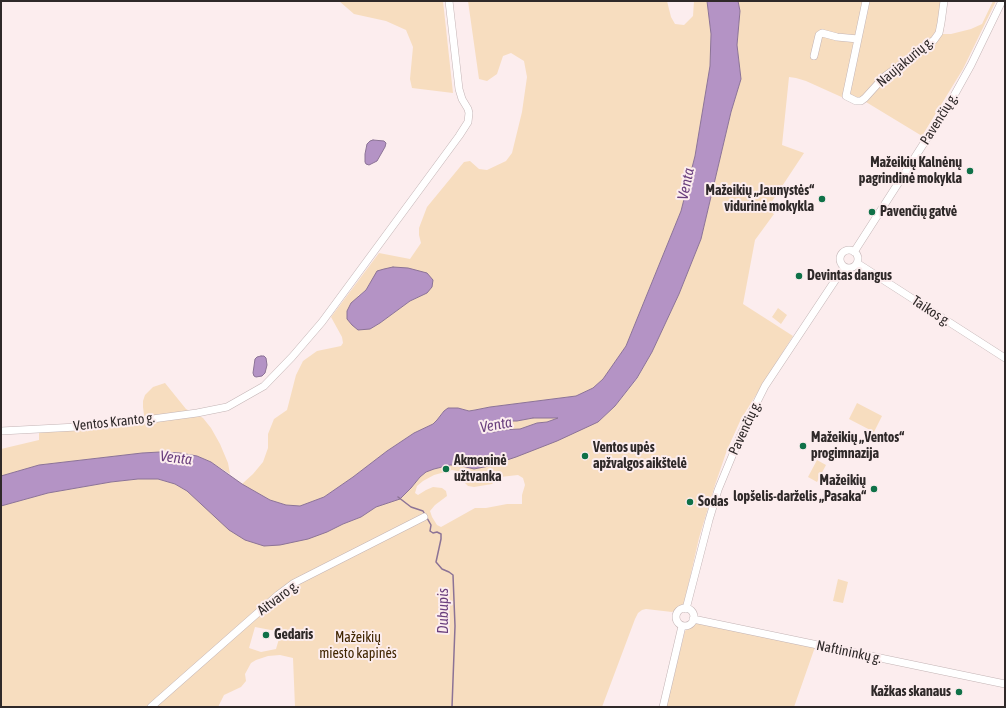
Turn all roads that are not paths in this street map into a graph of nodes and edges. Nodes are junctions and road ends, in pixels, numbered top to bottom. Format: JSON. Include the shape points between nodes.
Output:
{"nodes":[{"id":1,"x":449,"y":1,"type":"edge"},
{"id":2,"x":866,"y":1,"type":"edge"},
{"id":3,"x":944,"y":1,"type":"edge"},
{"id":4,"x":1002,"y":1,"type":"edge"},
{"id":5,"x":858,"y":39,"type":"junction"},
{"id":6,"x":814,"y":56,"type":"dead end"},
{"id":7,"x":854,"y":252,"type":"junction"},
{"id":8,"x":857,"y":263,"type":"junction"},
{"id":9,"x":844,"y":267,"type":"junction"},
{"id":10,"x":1005,"y":358,"type":"edge"},
{"id":11,"x":1,"y":431,"type":"edge"},
{"id":12,"x":424,"y":517,"type":"dead end"},
{"id":13,"x":686,"y":609,"type":"junction"},
{"id":14,"x":693,"y":619,"type":"junction"},
{"id":15,"x":682,"y":626,"type":"junction"},
{"id":16,"x":1005,"y":684,"type":"edge"},
{"id":17,"x":151,"y":707,"type":"edge"},
{"id":18,"x":663,"y":707,"type":"edge"}],
"edges":[{"from":1,"to":11,"type":"street","name":"Ventos Kranto g.","via":[[459,89],[468,109],[468,122],[322,322],[264,386],[227,407],[130,422]]},
{"from":2,"to":5,"type":"street","name":"Naujakurių g."},
{"from":3,"to":5,"type":"street","name":"Naujakurių g.","via":[[939,33],[934,40],[884,77],[861,101],[846,96]]},
{"from":4,"to":7,"type":"street","name":"Pavenčių g.","via":[[951,101]]},
{"from":5,"to":6,"type":"street","via":[[822,33]]},
{"from":7,"to":8,"type":"street"},
{"from":7,"to":9,"type":"street","via":[[846,251],[842,254],[840,261]]},
{"from":8,"to":9,"type":"street","via":[[851,268]]},
{"from":8,"to":10,"type":"street","name":"Taikos g."},
{"from":9,"to":13,"type":"street","name":"Pavenčių g.","via":[[765,386],[742,432],[718,490]]},
{"from":12,"to":17,"type":"street","name":"Aitvaro g.","via":[[294,583]]},
{"from":13,"to":14,"type":"street","via":[[691,611]]},
{"from":13,"to":15,"type":"street","via":[[678,611],[676,616]]},
{"from":14,"to":15,"type":"street","via":[[688,626]]},
{"from":14,"to":16,"type":"street","name":"Naftininkų g."},
{"from":15,"to":18,"type":"street"}]}
